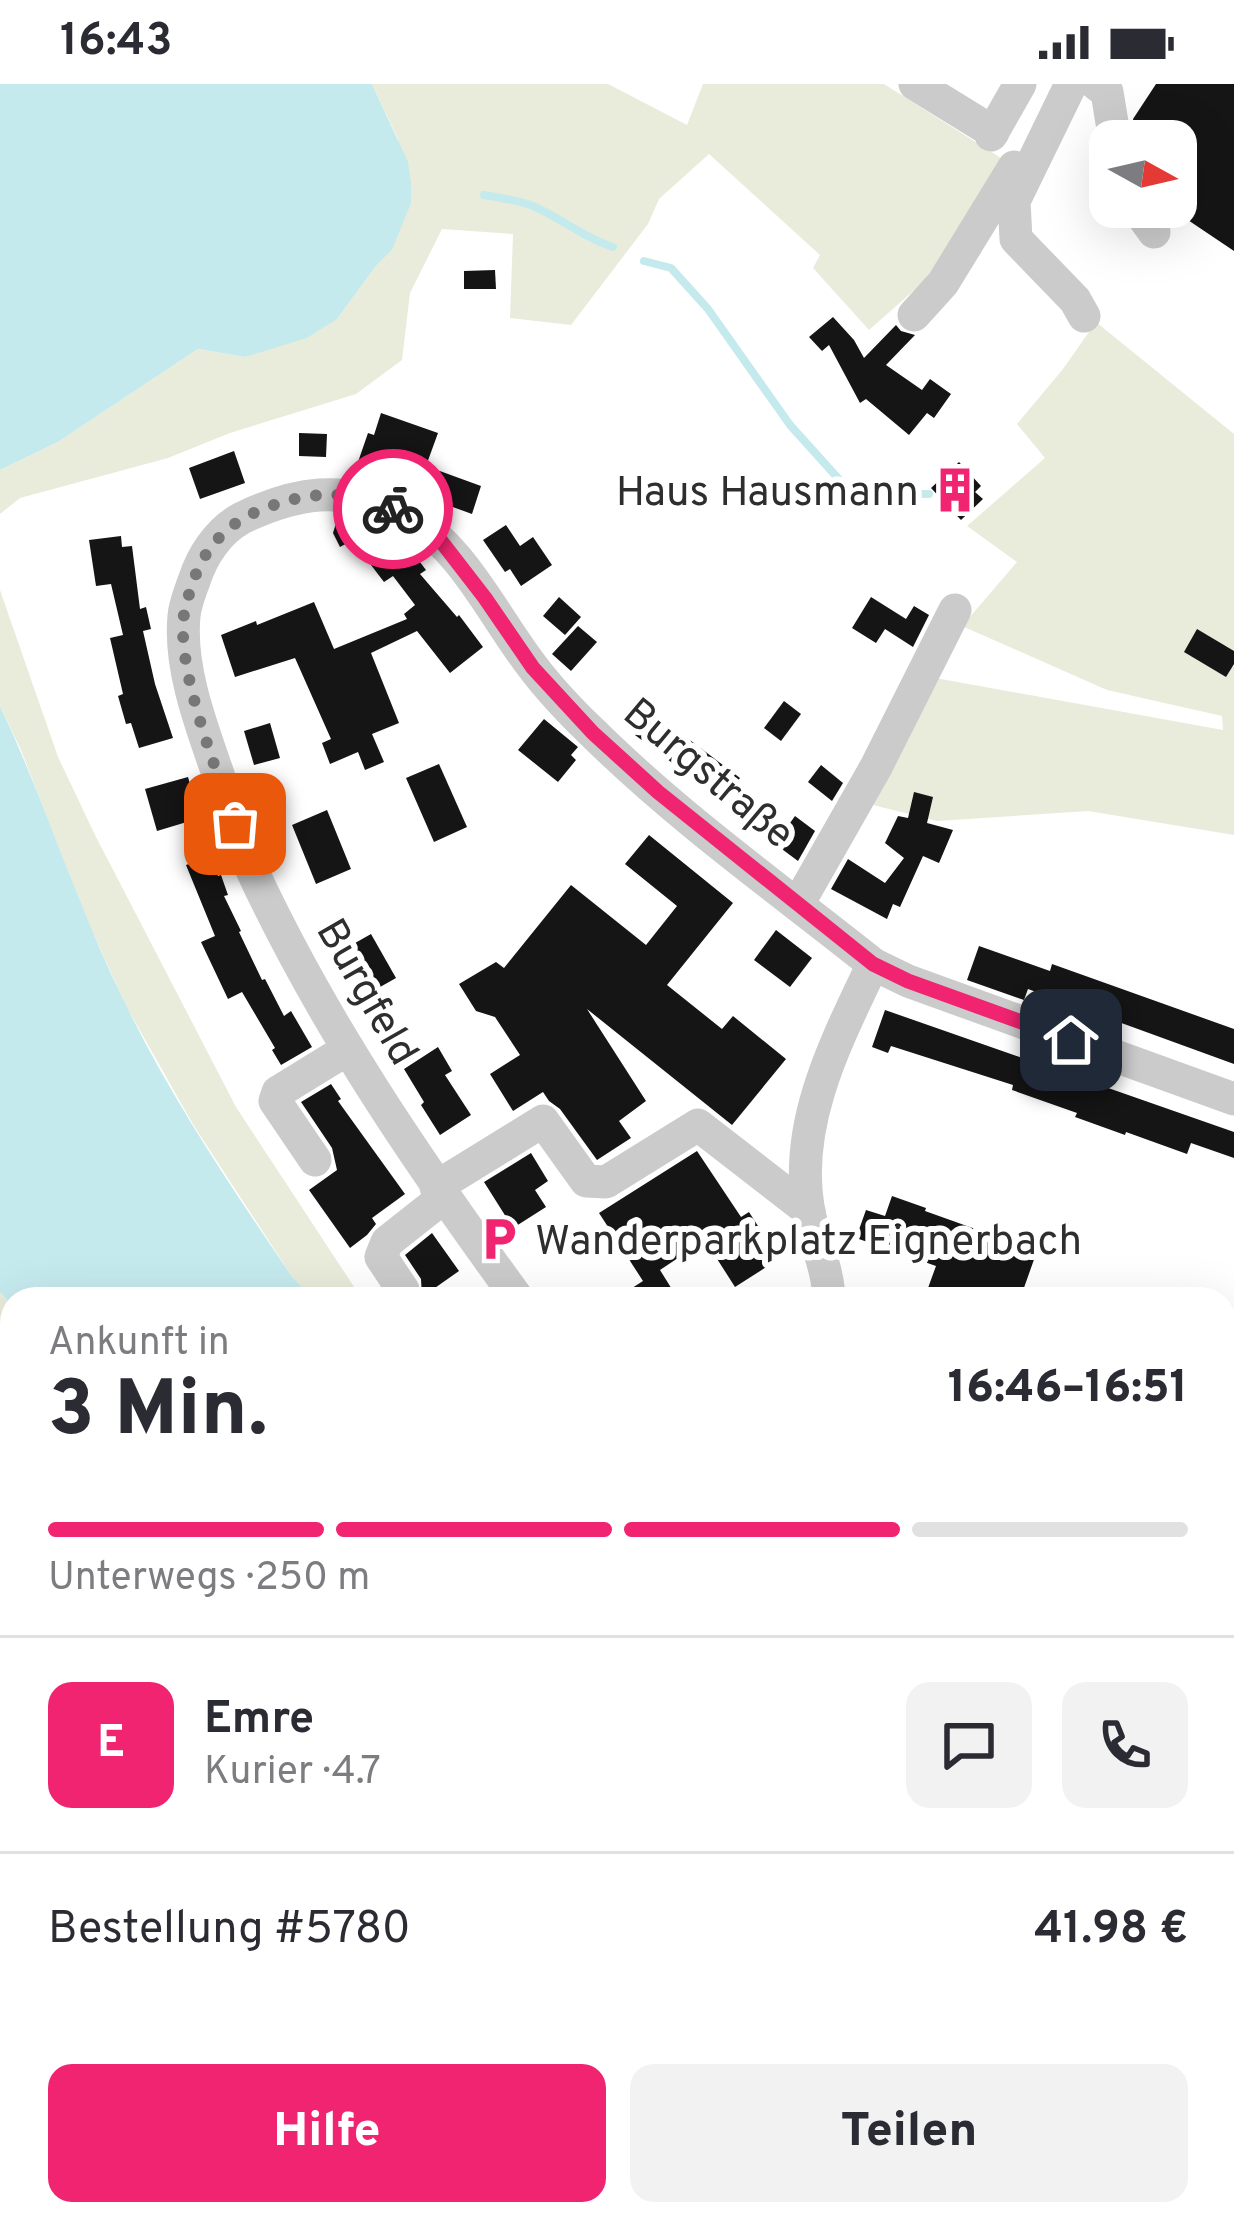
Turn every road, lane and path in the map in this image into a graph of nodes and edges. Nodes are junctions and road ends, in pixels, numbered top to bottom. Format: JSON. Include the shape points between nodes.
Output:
{"nodes":[{"id":1,"x":915,"y":84,"type":"edge"},
{"id":2,"x":1071,"y":84,"type":"edge"},
{"id":3,"x":1096,"y":84,"type":"edge"},
{"id":4,"x":1003,"y":115,"type":"edge"},
{"id":5,"x":1112,"y":120,"type":"edge"},
{"id":6,"x":1042,"y":142,"type":"junction"},
{"id":7,"x":914,"y":315,"type":"dead end"},
{"id":8,"x":1084,"y":316,"type":"dead end"},
{"id":9,"x":201,"y":560,"type":"joint"},
{"id":10,"x":955,"y":610,"type":"dead end"},
{"id":11,"x":798,"y":904,"type":"junction"},
{"id":12,"x":873,"y":964,"type":"junction"},
{"id":13,"x":348,"y":1048,"type":"junction"},
{"id":14,"x":1234,"y":1099,"type":"edge"},
{"id":15,"x":315,"y":1160,"type":"dead end"},
{"id":16,"x":440,"y":1192,"type":"junction"},
{"id":17,"x":808,"y":1210,"type":"junction"},
{"id":18,"x":401,"y":1287,"type":"edge"},
{"id":19,"x":509,"y":1287,"type":"edge"},
{"id":20,"x":827,"y":1287,"type":"edge"}],
"edges":[{"from":1,"to":4,"type":"street"},
{"from":2,"to":6,"type":"street"},
{"from":3,"to":5,"type":"street","via":[[1107,92]]},
{"from":4,"to":6,"type":"street"},
{"from":6,"to":7,"type":"street","via":[[1014,166],[943,283]]},
{"from":6,"to":8,"type":"street","via":[[1014,201],[1016,239]]},
{"from":9,"to":11,"type":"street","name":"Burgstraße","via":[[233,523],[304,496],[352,495],[416,520],[434,532],[533,668],[593,733]]},
{"from":9,"to":13,"type":"street","name":"Burgfeld","via":[[183,643],[207,742],[249,864]]},
{"from":10,"to":11,"type":"street"},
{"from":11,"to":12,"type":"street","name":"Burgstraße"},
{"from":12,"to":14,"type":"street","name":"Burgstraße"},
{"from":12,"to":17,"type":"street","via":[[815,1098],[804,1170]]},
{"from":13,"to":15,"type":"street","via":[[275,1101]]},
{"from":13,"to":16,"type":"street","name":"Burgfeld"},
{"from":16,"to":17,"type":"street","via":[[543,1121],[586,1181],[606,1182],[698,1125]]},
{"from":16,"to":18,"type":"street","via":[[383,1249]]},
{"from":16,"to":19,"type":"street","name":"Burgfeld"},
{"from":17,"to":20,"type":"street"}]}
